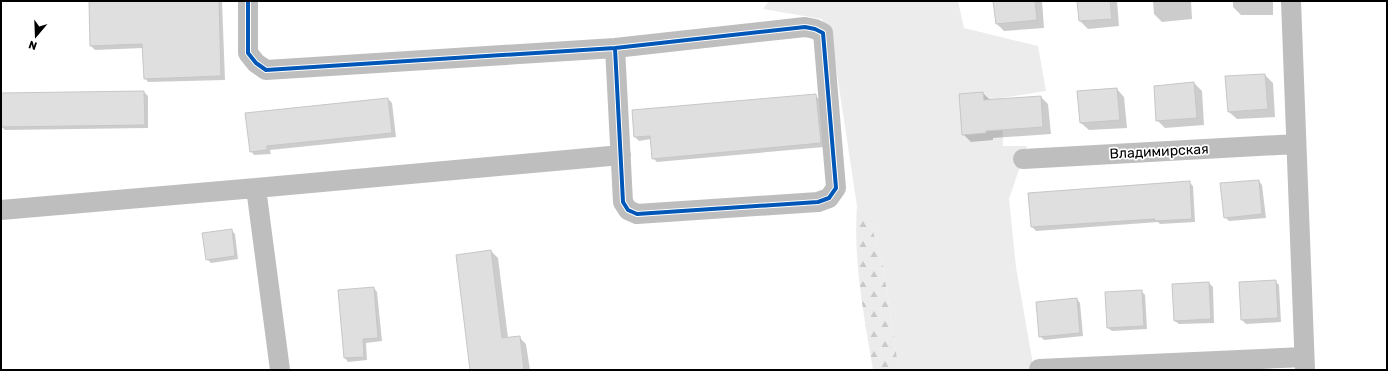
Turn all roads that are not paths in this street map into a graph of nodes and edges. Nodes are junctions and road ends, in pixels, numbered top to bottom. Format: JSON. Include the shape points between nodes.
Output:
{"nodes":[{"id":1,"x":248,"y":1,"type":"edge"},
{"id":2,"x":1291,"y":1,"type":"edge"},
{"id":3,"x":615,"y":48,"type":"junction"},
{"id":4,"x":1296,"y":144,"type":"junction"},
{"id":5,"x":621,"y":155,"type":"junction"},
{"id":6,"x":1023,"y":159,"type":"dead end"},
{"id":7,"x":256,"y":188,"type":"junction"},
{"id":8,"x":1,"y":210,"type":"edge"},
{"id":9,"x":1305,"y":363,"type":"edge"},
{"id":10,"x":1039,"y":369,"type":"dead end"},
{"id":11,"x":280,"y":370,"type":"edge"}],
"edges":[{"from":1,"to":3,"type":"street","via":[[248,53],[256,64],[266,70]]},
{"from":2,"to":4,"type":"street"},
{"from":3,"to":5,"type":"street"},
{"from":3,"to":5,"type":"street","via":[[805,27],[822,33],[836,188],[829,198],[818,202],[637,214],[628,210],[622,202]]},
{"from":4,"to":6,"type":"street","name":"Владимирская"},
{"from":4,"to":9,"type":"street"},
{"from":5,"to":7,"type":"street"},
{"from":7,"to":8,"type":"street"},
{"from":7,"to":11,"type":"street"},
{"from":9,"to":10,"type":"street"}]}
